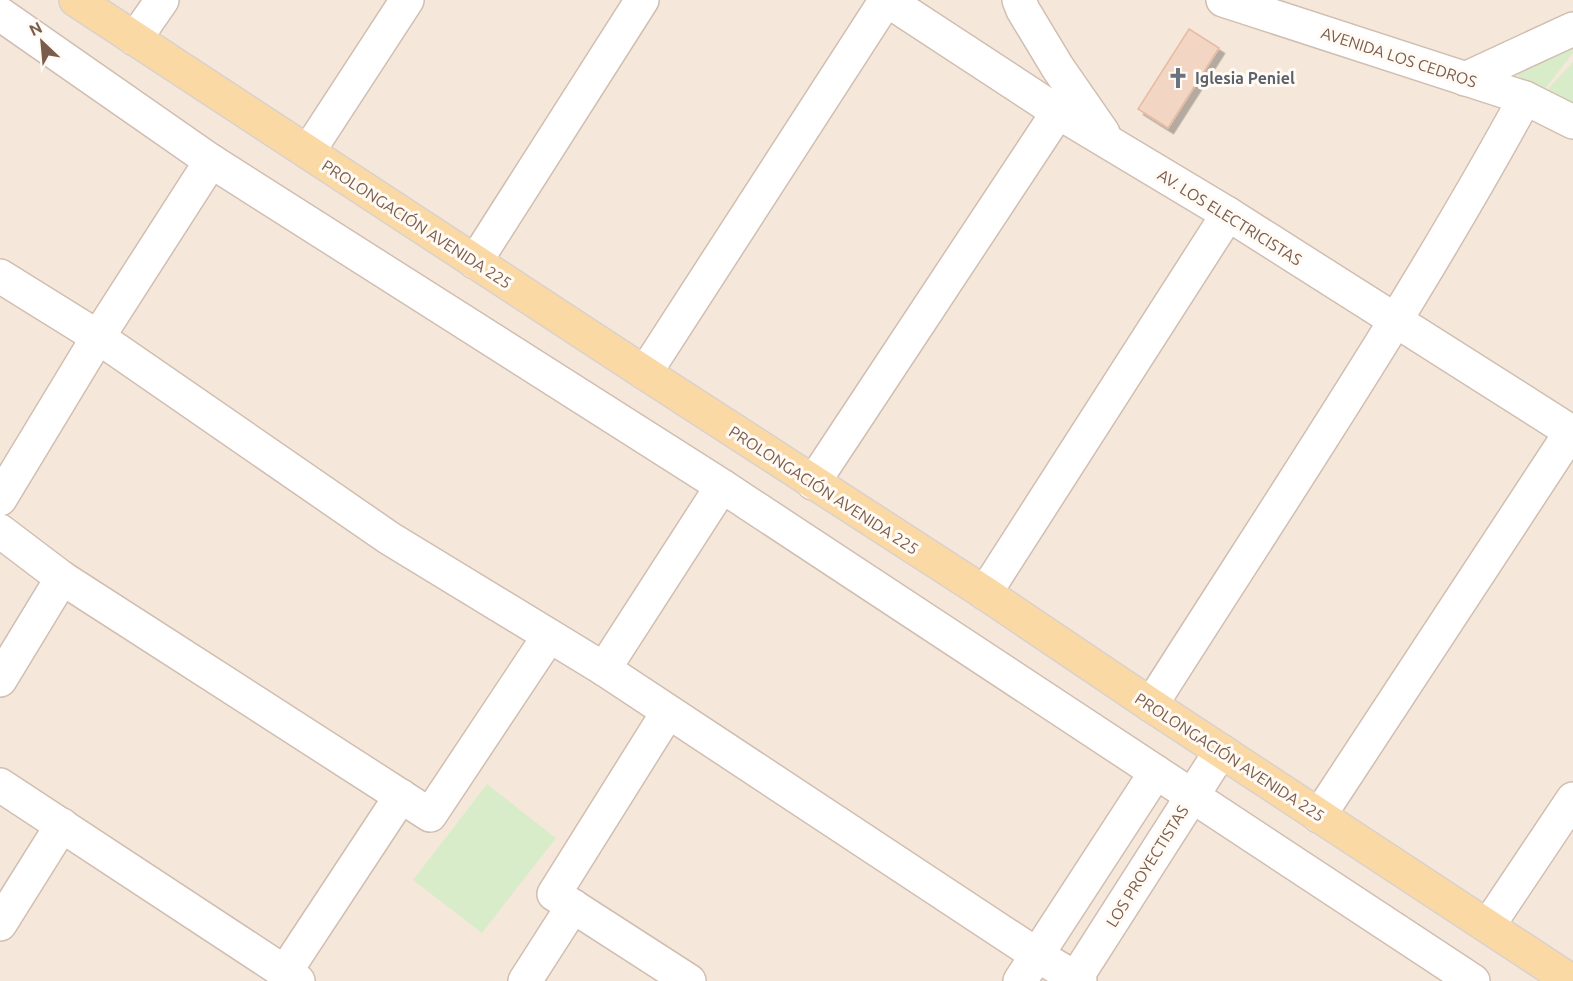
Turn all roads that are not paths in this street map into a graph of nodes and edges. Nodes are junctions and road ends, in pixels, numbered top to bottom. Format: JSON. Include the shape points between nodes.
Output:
{"nodes":[{"id":1,"x":76,"y":0,"type":"edge"},
{"id":2,"x":162,"y":0,"type":"edge"},
{"id":3,"x":407,"y":0,"type":"edge"},
{"id":4,"x":642,"y":0,"type":"edge"},
{"id":5,"x":887,"y":0,"type":"edge"},
{"id":6,"x":1019,"y":0,"type":"edge"},
{"id":7,"x":1223,"y":0,"type":"edge"},
{"id":8,"x":0,"y":14,"type":"edge"},
{"id":9,"x":1573,"y":29,"type":"edge"},
{"id":10,"x":135,"y":39,"type":"junction"},
{"id":11,"x":1465,"y":79,"type":"junction"},
{"id":12,"x":1525,"y":98,"type":"junction"},
{"id":13,"x":1058,"y":112,"type":"junction"},
{"id":14,"x":1573,"y":122,"type":"edge"},
{"id":15,"x":1110,"y":144,"type":"junction"},
{"id":16,"x":308,"y":152,"type":"junction"},
{"id":17,"x":211,"y":161,"type":"junction"},
{"id":18,"x":1228,"y":214,"type":"junction"},
{"id":19,"x":475,"y":262,"type":"junction"},
{"id":20,"x":0,"y":276,"type":"edge"},
{"id":21,"x":1396,"y":319,"type":"junction"},
{"id":22,"x":98,"y":337,"type":"junction"},
{"id":23,"x":645,"y":374,"type":"junction"},
{"id":24,"x":1572,"y":433,"type":"edge"},
{"id":25,"x":813,"y":483,"type":"junction"},
{"id":26,"x":722,"y":486,"type":"junction"},
{"id":27,"x":0,"y":499,"type":"edge"},
{"id":28,"x":0,"y":531,"type":"edge"},
{"id":29,"x":62,"y":578,"type":"junction"},
{"id":30,"x":985,"y":593,"type":"junction"},
{"id":31,"x":549,"y":636,"type":"junction"},
{"id":32,"x":604,"y":669,"type":"junction"},
{"id":33,"x":0,"y":680,"type":"edge"},
{"id":34,"x":1151,"y":705,"type":"junction"},
{"id":35,"x":668,"y":712,"type":"junction"},
{"id":36,"x":1221,"y":751,"type":"junction"},
{"id":37,"x":1156,"y":772,"type":"junction"},
{"id":38,"x":0,"y":785,"type":"edge"},
{"id":39,"x":1192,"y":795,"type":"junction"},
{"id":40,"x":401,"y":796,"type":"junction"},
{"id":41,"x":1573,"y":800,"type":"edge"},
{"id":42,"x":1319,"y":816,"type":"junction"},
{"id":43,"x":62,"y":825,"type":"junction"},
{"id":44,"x":573,"y":906,"type":"junction"},
{"id":45,"x":0,"y":924,"type":"edge"},
{"id":46,"x":1488,"y":926,"type":"junction"},
{"id":47,"x":1029,"y":968,"type":"edge"},
{"id":48,"x":291,"y":976,"type":"edge"},
{"id":49,"x":1076,"y":980,"type":"edge"},
{"id":50,"x":525,"y":981,"type":"edge"},
{"id":51,"x":689,"y":981,"type":"edge"},
{"id":52,"x":1473,"y":981,"type":"edge"},
{"id":53,"x":1571,"y":981,"type":"edge"}],
"edges":[{"from":1,"to":10,"type":"main road","name":"PROLONGACIÓN AVENIDA 225"},
{"from":2,"to":10,"type":"street"},
{"from":3,"to":16,"type":"street"},
{"from":4,"to":19,"type":"street"},
{"from":5,"to":13,"type":"street","name":"AV. LOS ELECTRICISTAS"},
{"from":5,"to":23,"type":"street"},
{"from":6,"to":15,"type":"street","via":[[1058,68]]},
{"from":7,"to":11,"type":"street","name":"AVENIDA LOS CEDROS"},
{"from":8,"to":17,"type":"street"},
{"from":9,"to":11,"type":"street"},
{"from":10,"to":16,"type":"main road","name":"PROLONGACIÓN AVENIDA 225"},
{"from":11,"to":12,"type":"street","name":"AVENIDA LOS CEDROS"},
{"from":12,"to":14,"type":"street","name":"AVENIDA LOS CEDROS"},
{"from":12,"to":21,"type":"street"},
{"from":13,"to":15,"type":"street","name":"AV. LOS ELECTRICISTAS"},
{"from":13,"to":25,"type":"street"},
{"from":15,"to":18,"type":"street","name":"AV. LOS ELECTRICISTAS"},
{"from":16,"to":19,"type":"main road","name":"PROLONGACIÓN AVENIDA 225"},
{"from":17,"to":22,"type":"street"},
{"from":17,"to":26,"type":"street"},
{"from":18,"to":21,"type":"street","name":"AV. LOS ELECTRICISTAS"},
{"from":18,"to":30,"type":"street"},
{"from":19,"to":23,"type":"main road","name":"PROLONGACIÓN AVENIDA 225"},
{"from":20,"to":22,"type":"street"},
{"from":21,"to":24,"type":"street","name":"AV. LOS ELECTRICISTAS"},
{"from":21,"to":34,"type":"street"},
{"from":22,"to":27,"type":"street"},
{"from":22,"to":31,"type":"street","via":[[389,538]]},
{"from":23,"to":25,"type":"main road","name":"PROLONGACIÓN AVENIDA 225"},
{"from":24,"to":42,"type":"street"},
{"from":25,"to":30,"type":"main road","name":"PROLONGACIÓN AVENIDA 225"},
{"from":26,"to":32,"type":"street"},
{"from":26,"to":37,"type":"street"},
{"from":28,"to":29,"type":"street"},
{"from":29,"to":33,"type":"street"},
{"from":29,"to":40,"type":"street"},
{"from":30,"to":34,"type":"main road","name":"PROLONGACIÓN AVENIDA 225"},
{"from":31,"to":32,"type":"street"},
{"from":31,"to":40,"type":"street","via":[[430,815]]},
{"from":32,"to":35,"type":"street"},
{"from":34,"to":36,"type":"main road","name":"PROLONGACIÓN AVENIDA 225"},
{"from":35,"to":44,"type":"street","via":[[554,894]]},
{"from":35,"to":47,"type":"street"},
{"from":36,"to":39,"type":"street","name":"LOS PROYECTISTAS"},
{"from":36,"to":42,"type":"main road","name":"PROLONGACIÓN AVENIDA 225"},
{"from":37,"to":39,"type":"street"},
{"from":37,"to":47,"type":"street"},
{"from":38,"to":43,"type":"street"},
{"from":39,"to":49,"type":"street","name":"LOS PROYECTISTAS"},
{"from":39,"to":52,"type":"street"},
{"from":40,"to":48,"type":"street"},
{"from":41,"to":46,"type":"street"},
{"from":42,"to":46,"type":"main road","name":"PROLONGACIÓN AVENIDA 225"},
{"from":43,"to":45,"type":"street"},
{"from":43,"to":48,"type":"street"},
{"from":44,"to":50,"type":"street"},
{"from":44,"to":51,"type":"street"},
{"from":46,"to":53,"type":"main road","name":"PROLONGACIÓN AVENIDA 225"},
{"from":47,"to":49,"type":"street"}]}
